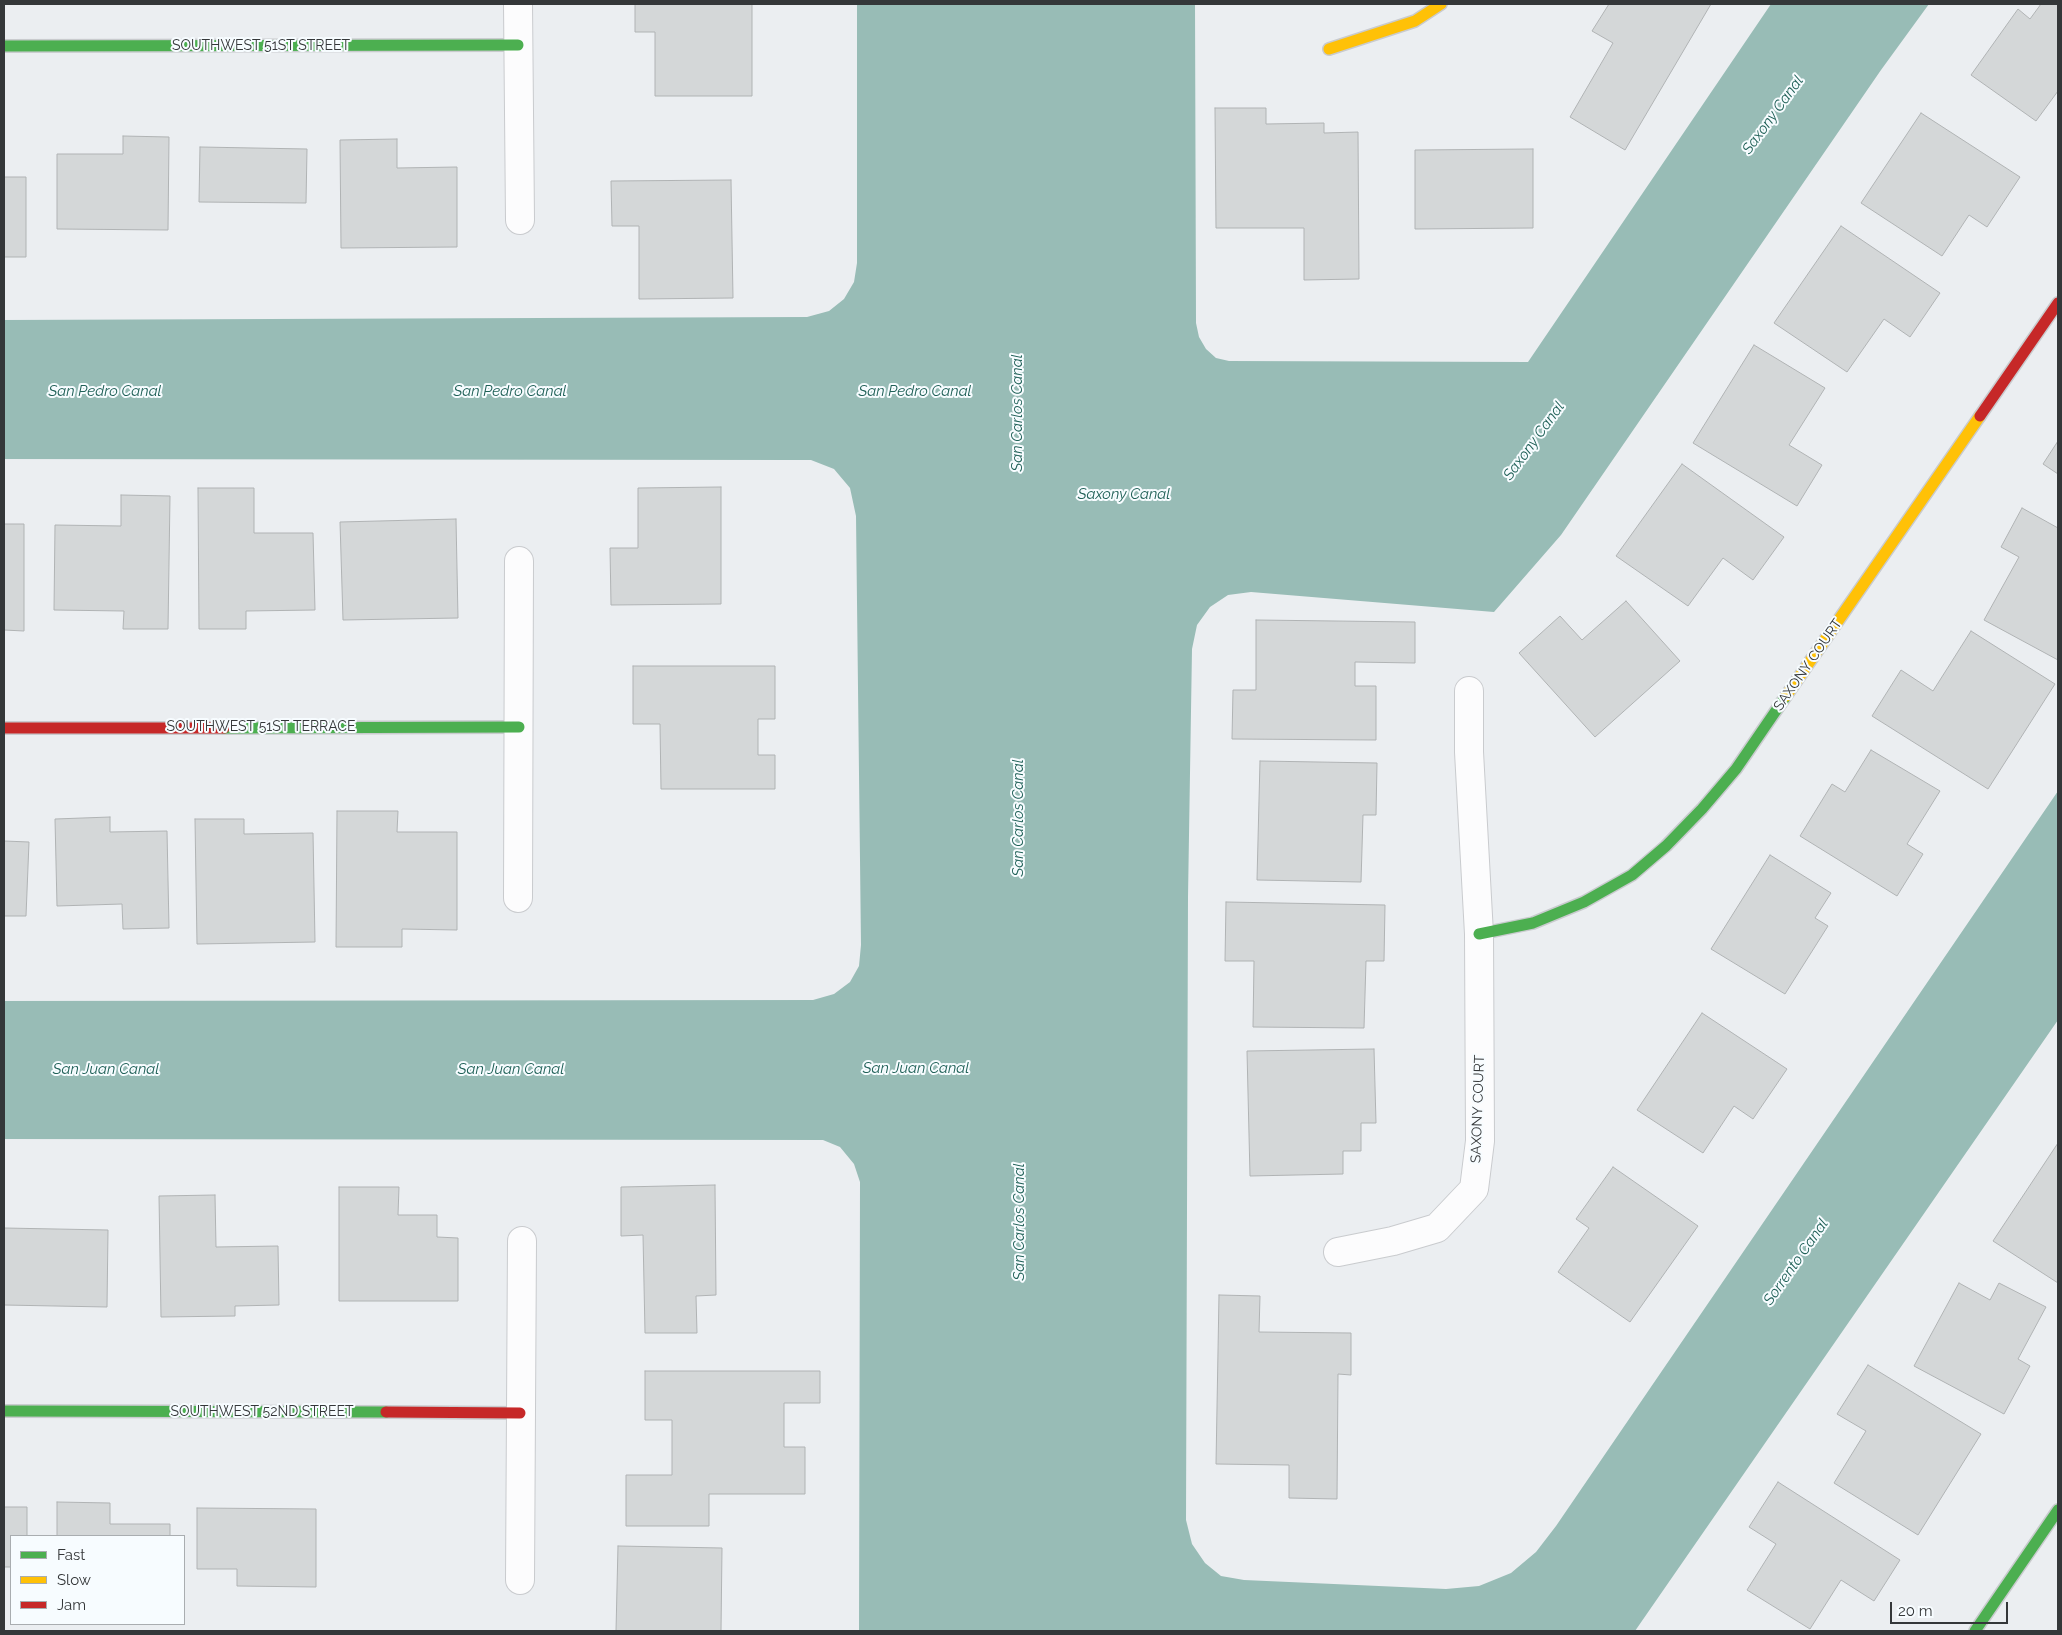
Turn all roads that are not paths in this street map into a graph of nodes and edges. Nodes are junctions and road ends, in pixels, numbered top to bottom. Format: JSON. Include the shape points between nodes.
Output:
{"nodes":[{"id":1,"x":518,"y":4,"type":"edge"},
{"id":2,"x":1441,"y":4,"type":"edge"},
{"id":3,"x":518,"y":45,"type":"junction"},
{"id":4,"x":4,"y":46,"type":"edge"},
{"id":5,"x":1328,"y":49,"type":"dead end"},
{"id":6,"x":520,"y":220,"type":"dead end"},
{"id":7,"x":2058,"y":303,"type":"edge"},
{"id":8,"x":519,"y":561,"type":"dead end"},
{"id":9,"x":1469,"y":691,"type":"dead end"},
{"id":10,"x":519,"y":727,"type":"junction"},
{"id":11,"x":4,"y":728,"type":"edge"},
{"id":12,"x":518,"y":898,"type":"dead end"},
{"id":13,"x":1480,"y":934,"type":"junction"},
{"id":14,"x":522,"y":1241,"type":"dead end"},
{"id":15,"x":1338,"y":1252,"type":"dead end"},
{"id":16,"x":4,"y":1411,"type":"edge"},
{"id":17,"x":520,"y":1412,"type":"junction"},
{"id":18,"x":2058,"y":1510,"type":"edge"},
{"id":19,"x":520,"y":1580,"type":"dead end"},
{"id":20,"x":1975,"y":1631,"type":"edge"}],
"edges":[{"from":1,"to":3,"type":"street"},
{"from":2,"to":5,"type":"street","via":[[1415,21]]},
{"from":3,"to":4,"type":"street","name":"SOUTHWEST 51ST STREET"},
{"from":3,"to":6,"type":"street"},
{"from":7,"to":13,"type":"street","name":"SAXONY COURT","via":[[1742,761],[1702,809],[1632,875],[1584,902],[1533,923]]},
{"from":8,"to":10,"type":"street"},
{"from":9,"to":13,"type":"street","name":"SAXONY COURT"},
{"from":10,"to":11,"type":"street","name":"SOUTHWEST 51ST TERRACE"},
{"from":10,"to":12,"type":"street"},
{"from":13,"to":15,"type":"street","name":"SAXONY COURT","via":[[1480,1142],[1474,1189],[1437,1228]]},
{"from":14,"to":17,"type":"street"},
{"from":16,"to":17,"type":"street","name":"SOUTHWEST 52ND STREET"},
{"from":17,"to":19,"type":"street"},
{"from":18,"to":20,"type":"street"}]}
